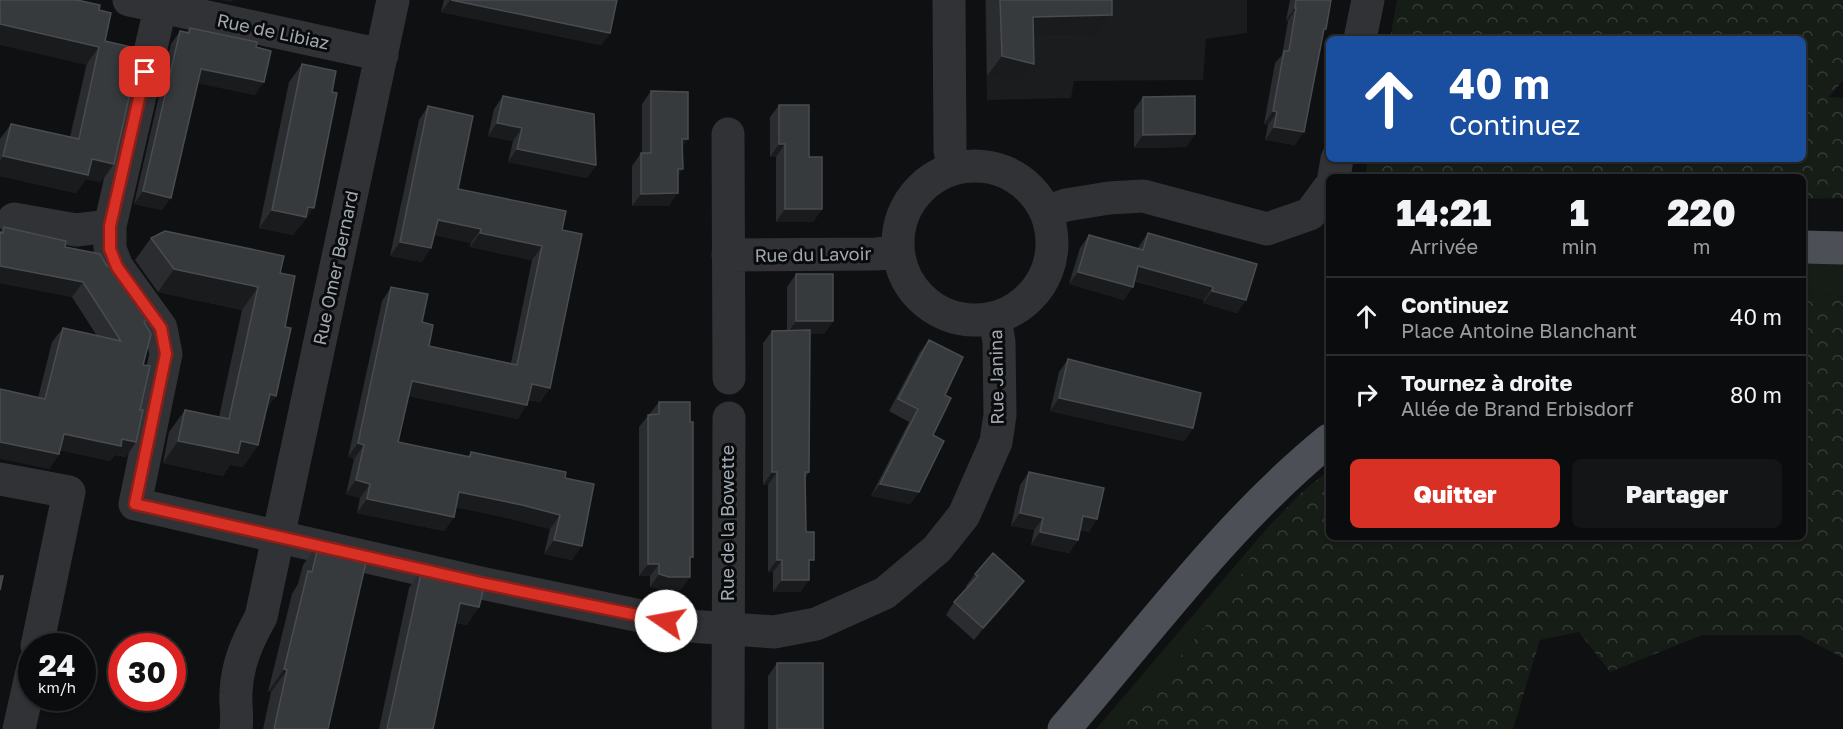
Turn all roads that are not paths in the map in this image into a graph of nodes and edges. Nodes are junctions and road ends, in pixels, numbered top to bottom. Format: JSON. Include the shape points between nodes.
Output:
{"nodes":[{"id":1,"x":129,"y":0,"type":"edge"},
{"id":2,"x":393,"y":0,"type":"edge"},
{"id":3,"x":949,"y":0,"type":"edge"},
{"id":4,"x":1368,"y":0,"type":"edge"},
{"id":5,"x":162,"y":4,"type":"edge"},
{"id":6,"x":1361,"y":36,"type":"edge"},
{"id":7,"x":382,"y":55,"type":"junction"},
{"id":8,"x":728,"y":134,"type":"dead end"},
{"id":9,"x":954,"y":169,"type":"junction"},
{"id":10,"x":1326,"y":192,"type":"edge"},
{"id":11,"x":1046,"y":212,"type":"junction"},
{"id":12,"x":14,"y":219,"type":"dead end"},
{"id":13,"x":110,"y":226,"type":"junction"},
{"id":14,"x":1806,"y":247,"type":"edge"},
{"id":15,"x":1843,"y":248,"type":"edge"},
{"id":16,"x":898,"y":252,"type":"junction"},
{"id":17,"x":728,"y":255,"type":"junction"},
{"id":18,"x":995,"y":318,"type":"junction"},
{"id":19,"x":729,"y":378,"type":"dead end"},
{"id":20,"x":729,"y":418,"type":"dead end"},
{"id":21,"x":1326,"y":443,"type":"edge"},
{"id":22,"x":0,"y":479,"type":"edge"},
{"id":23,"x":279,"y":537,"type":"junction"},
{"id":24,"x":728,"y":629,"type":"junction"},
{"id":25,"x":40,"y":633,"type":"edge"},
{"id":26,"x":23,"y":711,"type":"edge"},
{"id":27,"x":19,"y":729,"type":"edge"},
{"id":28,"x":236,"y":729,"type":"edge"},
{"id":29,"x":729,"y":729,"type":"edge"},
{"id":30,"x":1064,"y":729,"type":"edge"}],
"edges":[{"from":1,"to":5,"type":"street","name":"Rue de Libiaz"},
{"from":2,"to":7,"type":"street","name":"Rue Omer Bernard"},
{"from":3,"to":9,"type":"street","via":[[950,150]]},
{"from":4,"to":6,"type":"street"},
{"from":5,"to":7,"type":"street","name":"Rue de Libiaz"},
{"from":5,"to":13,"type":"street"},
{"from":7,"to":23,"type":"street","name":"Rue Omer Bernard"},
{"from":8,"to":17,"type":"street","name":"Rue du Lavoir"},
{"from":9,"to":11,"type":"street","name":"Rue Janina","via":[[990,167],[1008,173],[1030,189]]},
{"from":9,"to":16,"type":"street","name":"Rue Janina","via":[[936,176],[909,202],[898,237]]},
{"from":10,"to":11,"type":"street","via":[[1310,214],[1267,229],[1143,196],[1066,205]]},
{"from":11,"to":18,"type":"street","name":"Rue Janina","via":[[1052,249],[1041,284],[1015,310]]},
{"from":12,"to":13,"type":"street","via":[[76,230]]},
{"from":13,"to":23,"type":"street","name":"Rue Janina","via":[[110,249],[117,267],[161,328],[166,354],[135,504]]},
{"from":14,"to":15,"type":"main road"},
{"from":16,"to":17,"type":"street","name":"Rue du Lavoir"},
{"from":16,"to":18,"type":"street","name":"Rue Janina","via":[[904,274],[927,303],[960,319]]},
{"from":17,"to":19,"type":"street","name":"Rue du Lavoir"},
{"from":18,"to":24,"type":"street","name":"Rue Janina","via":[[1000,415],[996,442],[964,515],[937,549],[885,593],[816,624],[774,632]]},
{"from":20,"to":24,"type":"street","name":"Rue de la Bowette"},
{"from":21,"to":30,"type":"main road","via":[[1285,477],[1226,538]]},
{"from":22,"to":25,"type":"street","via":[[69,492]]},
{"from":23,"to":24,"type":"street","name":"Rue Janina","via":[[689,626]]},
{"from":23,"to":28,"type":"street","name":"Rue Omer Bernard","via":[[261,617],[247,641],[239,668]]},
{"from":24,"to":29,"type":"street","name":"Rue de la Bowette"},
{"from":26,"to":27,"type":"street"}]}
